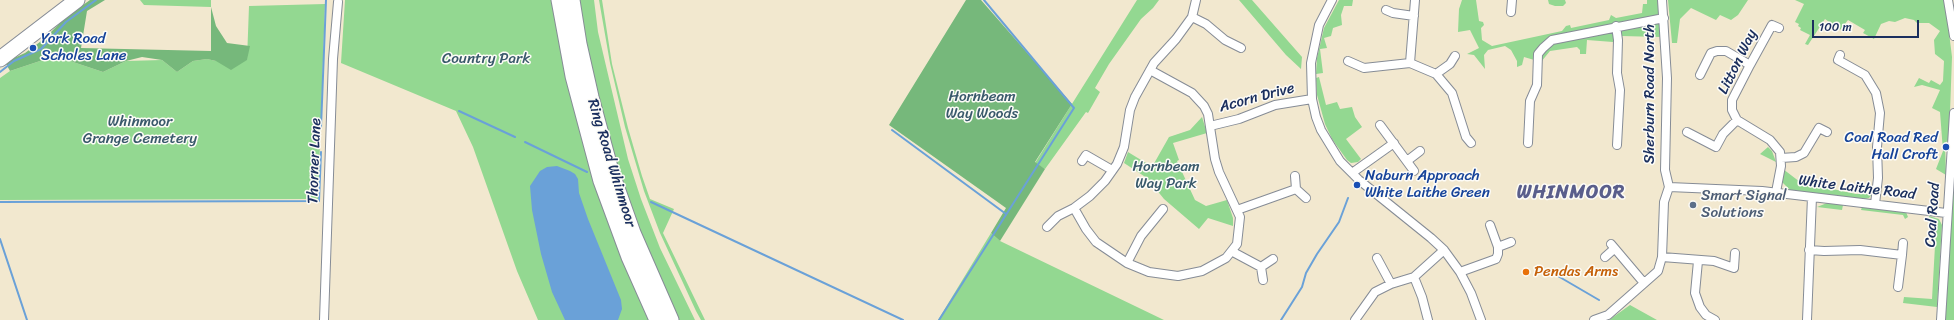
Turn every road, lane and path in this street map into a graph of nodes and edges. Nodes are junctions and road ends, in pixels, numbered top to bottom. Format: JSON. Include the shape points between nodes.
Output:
{"nodes":[{"id":1,"x":77,"y":0,"type":"edge"},
{"id":2,"x":559,"y":0,"type":"edge"},
{"id":3,"x":572,"y":0,"type":"edge"},
{"id":4,"x":1196,"y":0,"type":"edge"},
{"id":5,"x":1415,"y":0,"type":"edge"},
{"id":6,"x":1512,"y":0,"type":"edge"},
{"id":7,"x":1662,"y":0,"type":"edge"},
{"id":8,"x":1948,"y":0,"type":"edge"},
{"id":9,"x":1329,"y":1,"type":"edge"},
{"id":10,"x":338,"y":2,"type":"dead end"},
{"id":11,"x":1386,"y":10,"type":"dead end"},
{"id":12,"x":1511,"y":12,"type":"dead end"},
{"id":13,"x":1414,"y":16,"type":"junction"},
{"id":14,"x":1192,"y":17,"type":"junction"},
{"id":15,"x":1664,"y":18,"type":"junction"},
{"id":16,"x":1616,"y":26,"type":"junction"},
{"id":17,"x":1779,"y":28,"type":"dead end"},
{"id":18,"x":1954,"y":36,"type":"edge"},
{"id":19,"x":1241,"y":48,"type":"dead end"},
{"id":20,"x":1840,"y":55,"type":"dead end"},
{"id":21,"x":1455,"y":56,"type":"dead end"},
{"id":22,"x":0,"y":59,"type":"edge"},
{"id":23,"x":1348,"y":61,"type":"dead end"},
{"id":24,"x":1410,"y":63,"type":"junction"},
{"id":25,"x":1750,"y":64,"type":"junction"},
{"id":26,"x":1150,"y":70,"type":"junction"},
{"id":27,"x":1436,"y":74,"type":"junction"},
{"id":28,"x":1700,"y":75,"type":"dead end"},
{"id":29,"x":1312,"y":98,"type":"junction"},
{"id":30,"x":1954,"y":113,"type":"edge"},
{"id":31,"x":1737,"y":120,"type":"junction"},
{"id":32,"x":1380,"y":125,"type":"dead end"},
{"id":33,"x":1210,"y":126,"type":"junction"},
{"id":34,"x":1688,"y":132,"type":"dead end"},
{"id":35,"x":1826,"y":132,"type":"dead end"},
{"id":36,"x":1394,"y":143,"type":"junction"},
{"id":37,"x":1471,"y":143,"type":"dead end"},
{"id":38,"x":1528,"y":143,"type":"dead end"},
{"id":39,"x":1617,"y":145,"type":"dead end"},
{"id":40,"x":1953,"y":150,"type":"edge"},
{"id":41,"x":1420,"y":151,"type":"dead end"},
{"id":42,"x":1781,"y":158,"type":"junction"},
{"id":43,"x":1407,"y":160,"type":"junction"},
{"id":44,"x":1082,"y":161,"type":"dead end"},
{"id":45,"x":1112,"y":170,"type":"junction"},
{"id":46,"x":1414,"y":170,"type":"dead end"},
{"id":47,"x":1352,"y":173,"type":"junction"},
{"id":48,"x":1295,"y":176,"type":"dead end"},
{"id":49,"x":1669,"y":187,"type":"junction"},
{"id":50,"x":1296,"y":189,"type":"junction"},
{"id":51,"x":1776,"y":192,"type":"junction"},
{"id":52,"x":1812,"y":197,"type":"junction"},
{"id":53,"x":1306,"y":198,"type":"dead end"},
{"id":54,"x":1875,"y":204,"type":"junction"},
{"id":55,"x":1074,"y":208,"type":"junction"},
{"id":56,"x":1163,"y":209,"type":"dead end"},
{"id":57,"x":1237,"y":210,"type":"junction"},
{"id":58,"x":1946,"y":213,"type":"junction"},
{"id":59,"x":1490,"y":225,"type":"dead end"},
{"id":60,"x":1047,"y":227,"type":"dead end"},
{"id":61,"x":1511,"y":242,"type":"dead end"},
{"id":62,"x":1903,"y":243,"type":"dead end"},
{"id":63,"x":1498,"y":248,"type":"junction"},
{"id":64,"x":1444,"y":250,"type":"junction"},
{"id":65,"x":1809,"y":250,"type":"junction"},
{"id":66,"x":1233,"y":252,"type":"junction"},
{"id":67,"x":1735,"y":253,"type":"dead end"},
{"id":68,"x":1902,"y":255,"type":"junction"},
{"id":69,"x":1605,"y":256,"type":"dead end"},
{"id":70,"x":1662,"y":257,"type":"junction"},
{"id":71,"x":1377,"y":258,"type":"dead end"},
{"id":72,"x":1273,"y":259,"type":"dead end"},
{"id":73,"x":1698,"y":261,"type":"junction"},
{"id":74,"x":1127,"y":263,"type":"junction"},
{"id":75,"x":1261,"y":267,"type":"junction"},
{"id":76,"x":1460,"y":272,"type":"junction"},
{"id":77,"x":1414,"y":277,"type":"junction"},
{"id":78,"x":1263,"y":280,"type":"dead end"},
{"id":79,"x":1644,"y":283,"type":"junction"},
{"id":80,"x":1391,"y":284,"type":"junction"},
{"id":81,"x":1898,"y":286,"type":"dead end"},
{"id":82,"x":324,"y":320,"type":"edge"},
{"id":83,"x":657,"y":320,"type":"edge"},
{"id":84,"x":671,"y":320,"type":"edge"},
{"id":85,"x":1355,"y":320,"type":"edge"},
{"id":86,"x":1428,"y":320,"type":"edge"},
{"id":87,"x":1480,"y":320,"type":"edge"},
{"id":88,"x":1594,"y":320,"type":"edge"},
{"id":89,"x":1715,"y":320,"type":"edge"},
{"id":90,"x":1807,"y":320,"type":"edge"},
{"id":91,"x":1941,"y":320,"type":"edge"}],
"edges":[{"from":1,"to":22,"type":"highway"},
{"from":2,"to":83,"type":"highway","name":"Ring Road Whinmoor","via":[[573,76],[601,181],[628,257]]},
{"from":3,"to":84,"type":"highway","name":"Ring Road Whinmoor","via":[[590,97],[611,171],[633,233]]},
{"from":4,"to":14,"type":"street"},
{"from":5,"to":13,"type":"street"},
{"from":6,"to":12,"type":"street"},
{"from":7,"to":15,"type":"street","name":"Sherburn Road North"},
{"from":8,"to":18,"type":"street"},
{"from":9,"to":29,"type":"street","via":[[1311,53]]},
{"from":10,"to":82,"type":"street","name":"Thorner Lane","via":[[333,60]]},
{"from":11,"to":13,"type":"street"},
{"from":13,"to":24,"type":"street"},
{"from":14,"to":19,"type":"street"},
{"from":14,"to":26,"type":"street"},
{"from":15,"to":16,"type":"street"},
{"from":15,"to":49,"type":"street","name":"Sherburn Road North","via":[[1667,78],[1665,170]]},
{"from":16,"to":38,"type":"street","via":[[1552,40],[1542,48],[1538,54],[1538,85],[1530,101]]},
{"from":16,"to":39,"type":"street","via":[[1620,90]]},
{"from":17,"to":25,"type":"street","name":"Litton Way","via":[[1772,25]]},
{"from":20,"to":54,"type":"street","via":[[1838,60],[1865,75],[1876,93],[1880,113]]},
{"from":21,"to":27,"type":"street","via":[[1450,64]]},
{"from":23,"to":24,"type":"street","via":[[1364,68]]},
{"from":24,"to":27,"type":"street"},
{"from":25,"to":28,"type":"street","via":[[1726,51],[1717,50],[1711,52]]},
{"from":25,"to":31,"type":"street","name":"Litton Way","via":[[1732,100],[1732,110]]},
{"from":26,"to":33,"type":"street","via":[[1200,100],[1208,114]]},
{"from":26,"to":45,"type":"street","via":[[1132,103],[1124,147]]},
{"from":27,"to":37,"type":"street","via":[[1452,93],[1466,137]]},
{"from":29,"to":33,"type":"street","name":"Acorn Drive","via":[[1275,105]]},
{"from":29,"to":47,"type":"street","via":[[1316,117],[1328,144]]},
{"from":30,"to":40,"type":"street","name":"Coal Road"},
{"from":31,"to":34,"type":"street","via":[[1723,134],[1716,147]]},
{"from":31,"to":42,"type":"street","via":[[1770,140]]},
{"from":32,"to":36,"type":"street"},
{"from":33,"to":57,"type":"street","via":[[1215,159]]},
{"from":35,"to":42,"type":"street","via":[[1819,128],[1804,153],[1796,157]]},
{"from":36,"to":43,"type":"street"},
{"from":36,"to":47,"type":"street"},
{"from":40,"to":58,"type":"street","name":"Coal Road"},
{"from":41,"to":43,"type":"street"},
{"from":42,"to":51,"type":"street"},
{"from":43,"to":46,"type":"street"},
{"from":44,"to":45,"type":"street","via":[[1086,155]]},
{"from":45,"to":55,"type":"street","via":[[1098,188]]},
{"from":47,"to":64,"type":"street"},
{"from":48,"to":50,"type":"street"},
{"from":49,"to":51,"type":"street","name":"White Laithe Road"},
{"from":49,"to":70,"type":"street","via":[[1664,202]]},
{"from":50,"to":53,"type":"street"},
{"from":50,"to":57,"type":"street"},
{"from":51,"to":52,"type":"street","name":"White Laithe Road"},
{"from":52,"to":54,"type":"street","name":"White Laithe Road"},
{"from":52,"to":65,"type":"street"},
{"from":54,"to":58,"type":"street","name":"White Laithe Road"},
{"from":55,"to":60,"type":"street","via":[[1058,216]]},
{"from":55,"to":74,"type":"street","via":[[1090,236]]},
{"from":56,"to":74,"type":"street","via":[[1141,236]]},
{"from":57,"to":66,"type":"street","via":[[1240,217],[1239,236]]},
{"from":58,"to":91,"type":"street","name":"Coal Road"},
{"from":59,"to":63,"type":"street"},
{"from":61,"to":63,"type":"street"},
{"from":62,"to":68,"type":"street"},
{"from":63,"to":76,"type":"street","via":[[1496,259]]},
{"from":64,"to":76,"type":"street"},
{"from":64,"to":77,"type":"street"},
{"from":65,"to":68,"type":"street","via":[[1860,250]]},
{"from":65,"to":90,"type":"street"},
{"from":66,"to":74,"type":"street","via":[[1211,268],[1186,275],[1149,272]]},
{"from":66,"to":75,"type":"street"},
{"from":67,"to":73,"type":"street","via":[[1734,268],[1714,261]]},
{"from":68,"to":81,"type":"street"},
{"from":69,"to":79,"type":"street","via":[[1612,247]]},
{"from":70,"to":73,"type":"street"},
{"from":70,"to":79,"type":"street","via":[[1658,271]]},
{"from":71,"to":80,"type":"street"},
{"from":72,"to":75,"type":"street"},
{"from":73,"to":89,"type":"street","via":[[1695,293],[1700,307],[1706,315]]},
{"from":75,"to":78,"type":"street"},
{"from":76,"to":87,"type":"street","via":[[1471,293]]},
{"from":77,"to":80,"type":"street"},
{"from":77,"to":86,"type":"street"},
{"from":79,"to":88,"type":"street","via":[[1608,315]]},
{"from":80,"to":85,"type":"street","via":[[1375,292]]}]}
